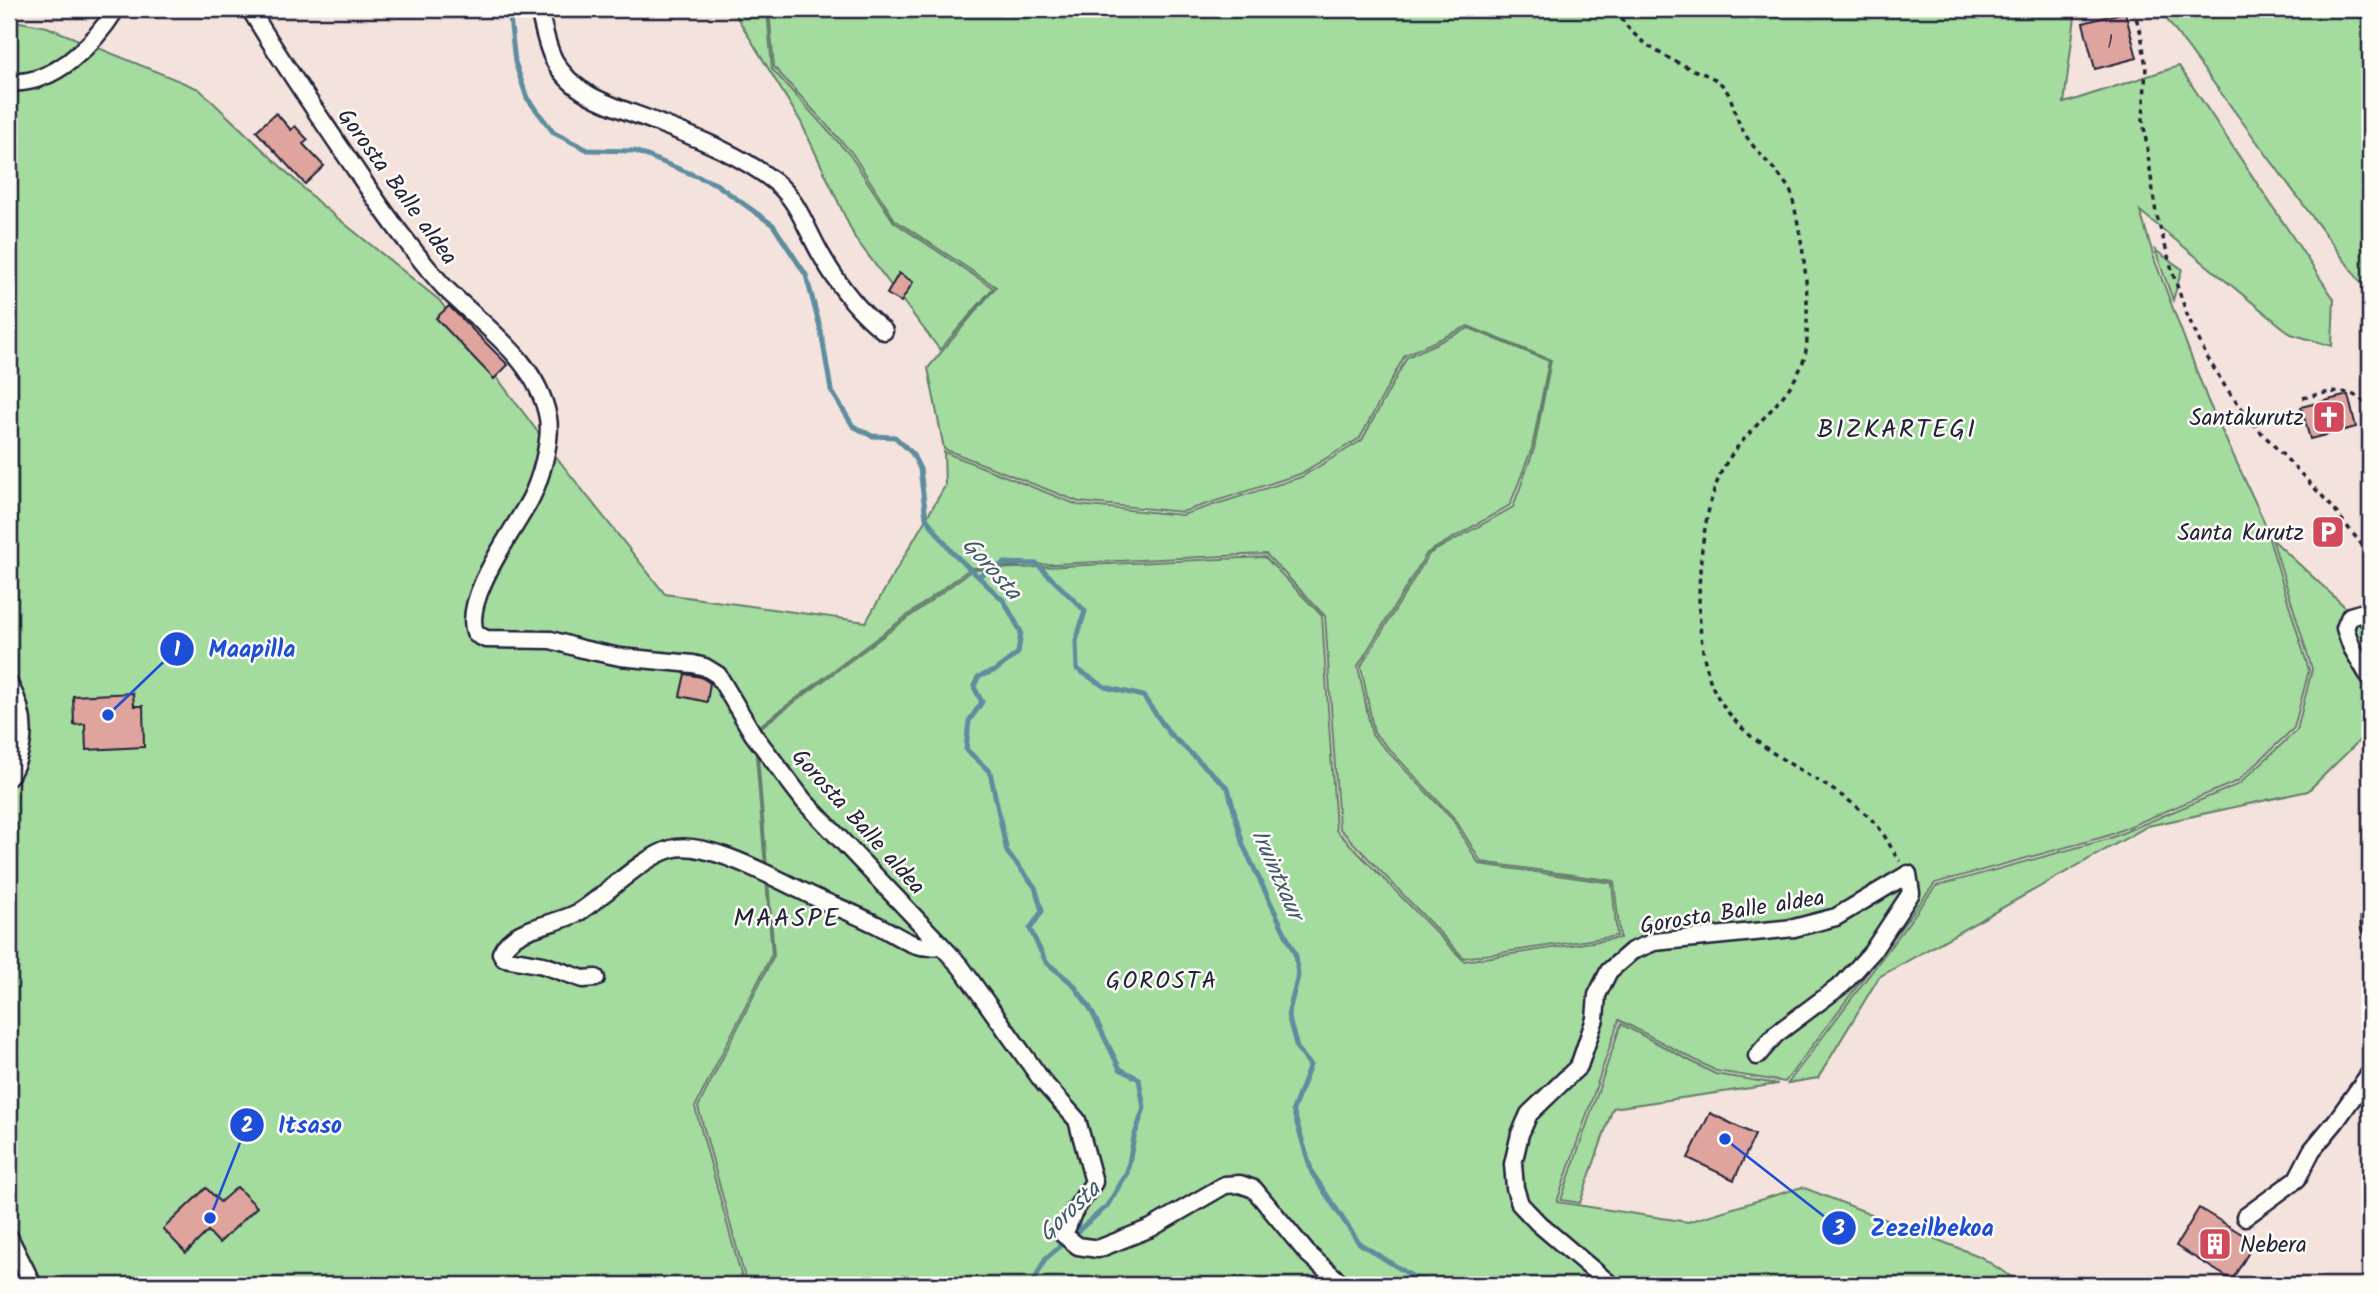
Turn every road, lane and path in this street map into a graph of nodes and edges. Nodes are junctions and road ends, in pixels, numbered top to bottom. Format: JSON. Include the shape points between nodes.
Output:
{"nodes":[{"id":1,"x":116,"y":9,"type":"edge"},
{"id":2,"x":250,"y":9,"type":"edge"},
{"id":3,"x":539,"y":9,"type":"edge"},
{"id":4,"x":1616,"y":9,"type":"edge"},
{"id":5,"x":2133,"y":9,"type":"edge"},
{"id":6,"x":9,"y":82,"type":"edge"},
{"id":7,"x":884,"y":331,"type":"dead end"},
{"id":8,"x":2303,"y":398,"type":"dead end"},
{"id":9,"x":2370,"y":412,"type":"edge"},
{"id":10,"x":2370,"y":555,"type":"edge"},
{"id":11,"x":2370,"y":621,"type":"edge"},
{"id":12,"x":2370,"y":678,"type":"edge"},
{"id":13,"x":9,"y":684,"type":"edge"},
{"id":14,"x":9,"y":729,"type":"edge"},
{"id":15,"x":23,"y":743,"type":"junction"},
{"id":16,"x":9,"y":777,"type":"edge"},
{"id":17,"x":1908,"y":874,"type":"junction"},
{"id":18,"x":2370,"y":918,"type":"edge"},
{"id":19,"x":2370,"y":927,"type":"edge"},
{"id":20,"x":941,"y":945,"type":"junction"},
{"id":21,"x":596,"y":978,"type":"dead end"},
{"id":22,"x":1757,"y":1056,"type":"dead end"},
{"id":23,"x":2370,"y":1073,"type":"edge"},
{"id":24,"x":2245,"y":1217,"type":"dead end"},
{"id":25,"x":9,"y":1237,"type":"edge"},
{"id":26,"x":33,"y":1285,"type":"edge"},
{"id":27,"x":1343,"y":1285,"type":"edge"},
{"id":28,"x":1611,"y":1285,"type":"edge"}],
"edges":[{"from":1,"to":6,"type":"street","via":[[87,47],[51,73]]},
{"from":2,"to":20,"type":"street","name":"Gorosta Balle aldea","via":[[402,236],[446,289],[514,352],[544,402],[549,420],[544,459],[532,497],[479,590],[473,619],[476,634],[486,639],[551,640],[620,657],[694,664],[718,675],[753,734],[804,801]]},
{"from":3,"to":7,"type":"street","via":[[554,60],[577,88],[710,145],[775,182],[796,206],[845,293]]},
{"from":4,"to":17,"type":"path","via":[[1634,36],[1662,56],[1723,85],[1740,127],[1791,192],[1806,260],[1804,359],[1776,403],[1726,463],[1707,510],[1699,573],[1709,675],[1725,706],[1767,751],[1873,820]]},
{"from":5,"to":10,"type":"path","via":[[2146,67],[2143,119],[2156,213],[2188,317],[2226,388]]},
{"from":8,"to":9,"type":"path","via":[[2348,391],[2366,403]]},
{"from":11,"to":12,"type":"street","via":[[2360,613],[2350,616],[2345,628]]},
{"from":13,"to":15,"type":"street","via":[[22,716]]},
{"from":14,"to":15,"type":"street"},
{"from":15,"to":16,"type":"street"},
{"from":17,"to":22,"type":"street","via":[[1911,893],[1872,952],[1843,984],[1776,1034]]},
{"from":17,"to":28,"type":"street","name":"Gorosta Balle aldea","via":[[1836,918],[1794,928],[1654,942],[1632,951],[1609,971],[1597,995],[1595,1019],[1579,1066],[1529,1114],[1513,1164],[1520,1204]]},
{"from":18,"to":19,"type":"street"},
{"from":20,"to":21,"type":"street","via":[[928,949],[910,944],[757,869],[710,852],[674,848],[660,852],[572,916],[519,934],[501,953],[504,958],[583,979]]},
{"from":20,"to":27,"type":"street","name":"Gorosta Balle aldea","via":[[1043,1082],[1077,1120],[1094,1182],[1064,1235],[1079,1246],[1098,1249],[1151,1228],[1225,1185],[1240,1184],[1254,1189],[1307,1253]]},
{"from":23,"to":24,"type":"street","via":[[2312,1150],[2297,1179]]},
{"from":25,"to":26,"type":"street"}]}
